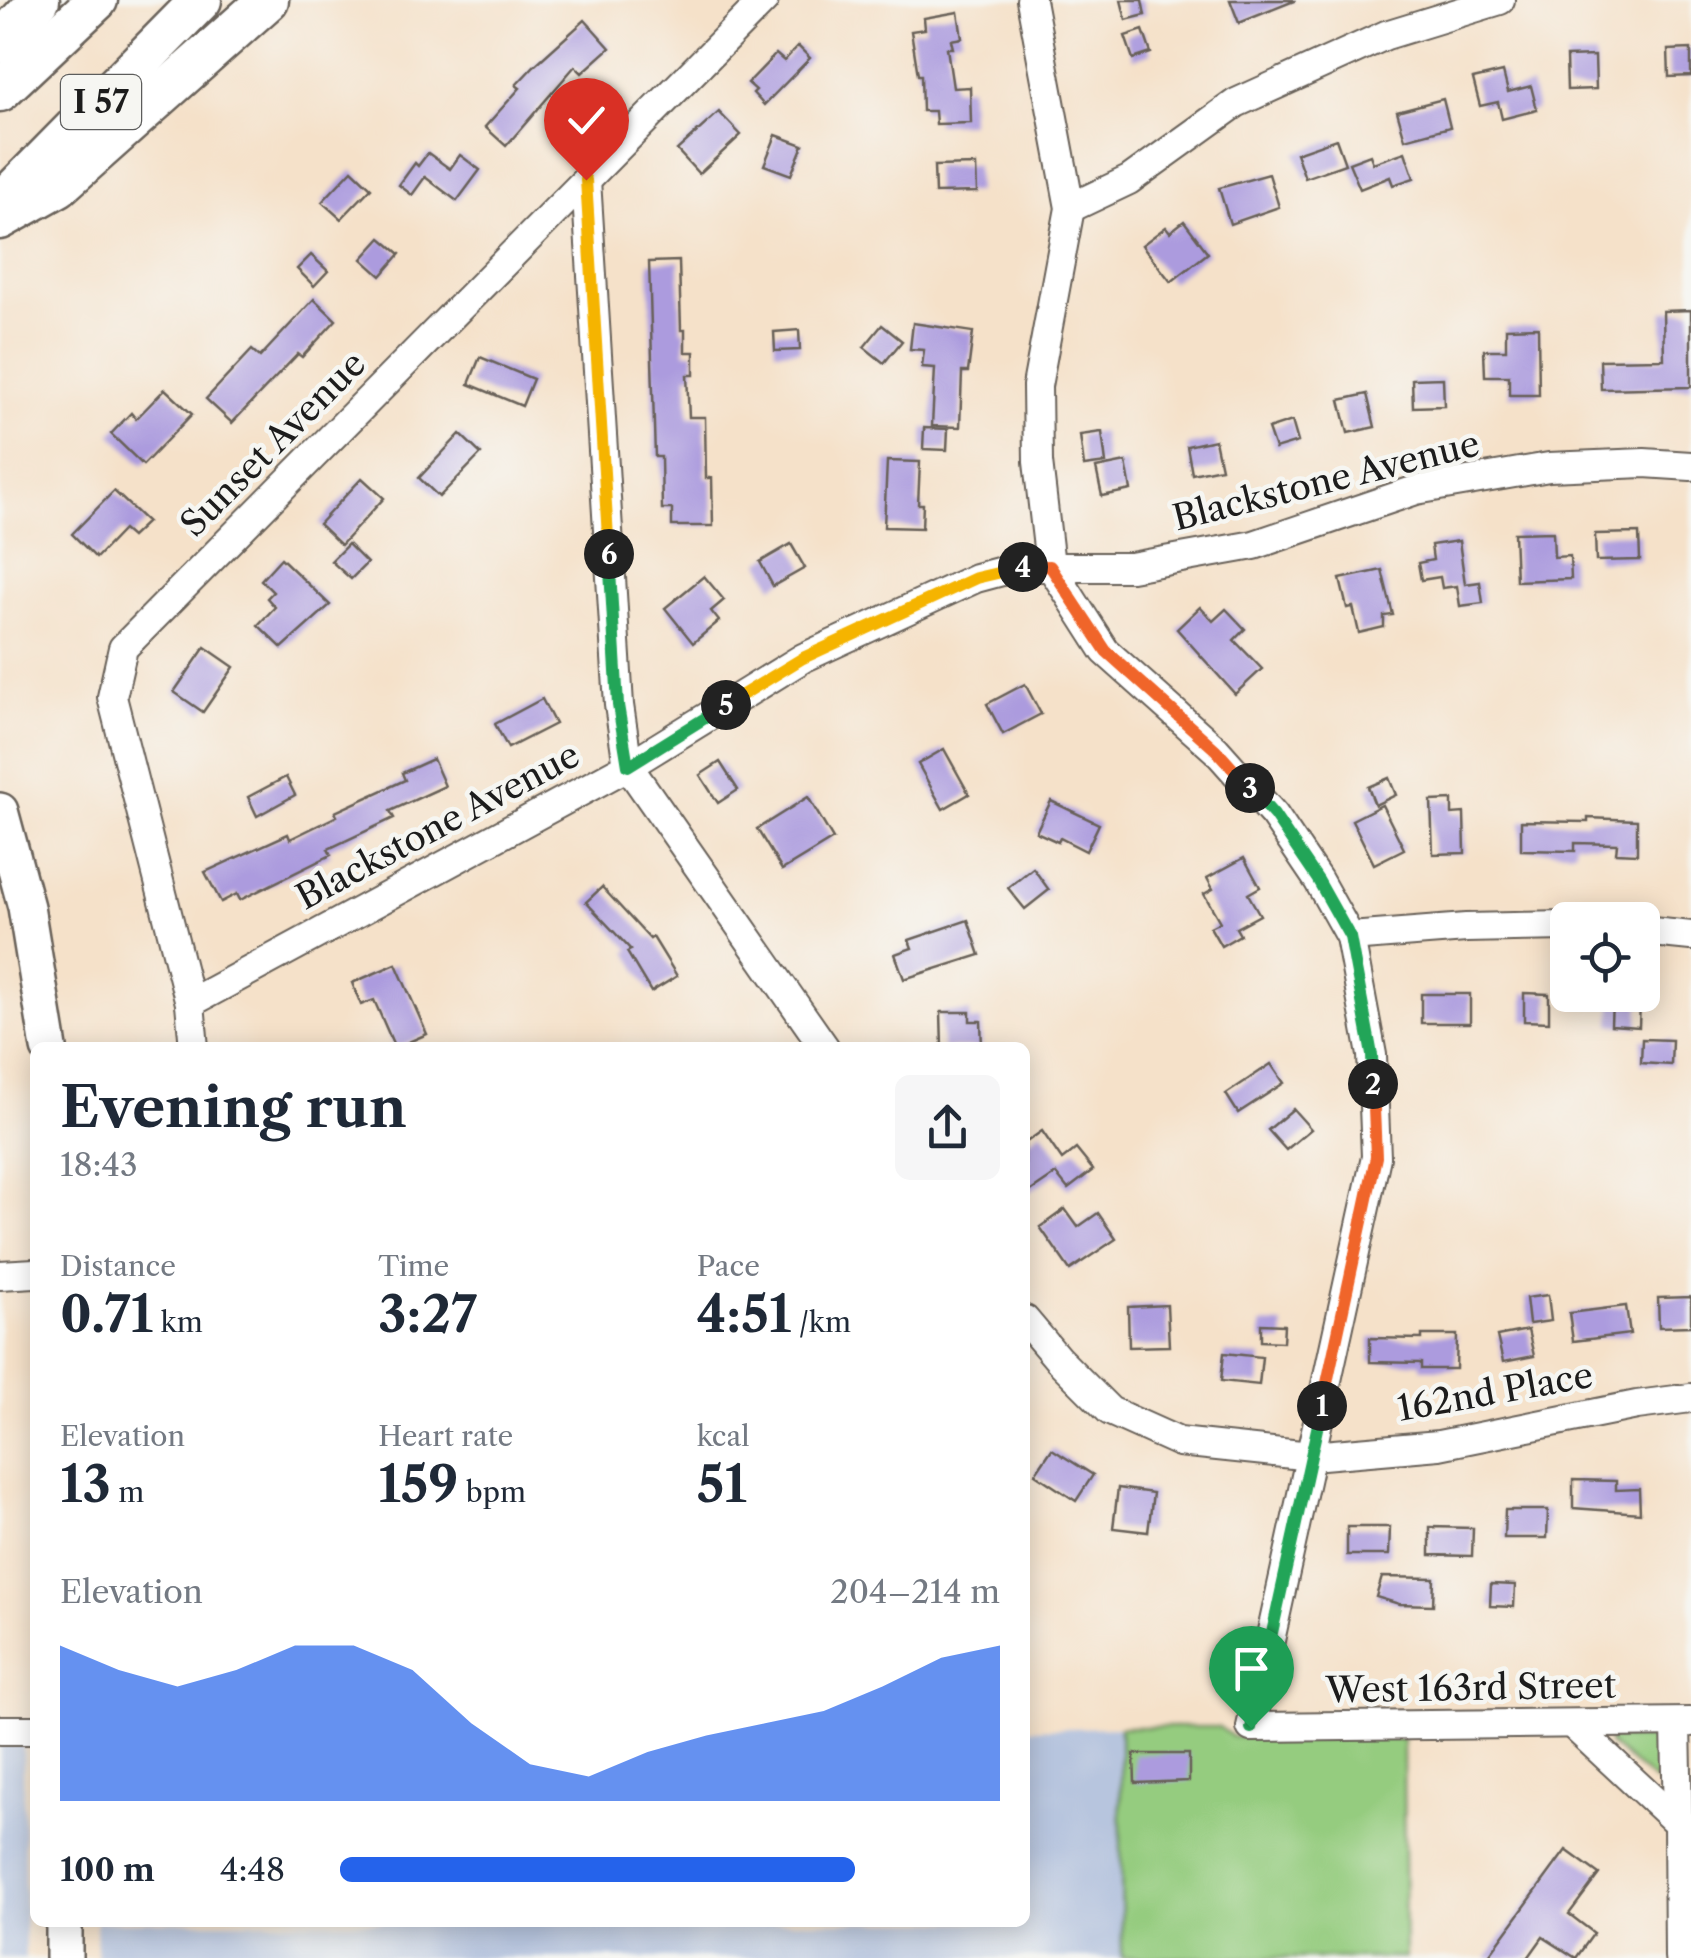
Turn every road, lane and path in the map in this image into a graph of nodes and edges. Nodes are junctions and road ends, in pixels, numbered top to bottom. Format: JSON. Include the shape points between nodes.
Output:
{"nodes":[{"id":1,"x":39,"y":0,"type":"edge"},
{"id":2,"x":98,"y":0,"type":"edge"},
{"id":3,"x":201,"y":0,"type":"edge"},
{"id":4,"x":268,"y":0,"type":"edge"},
{"id":5,"x":764,"y":0,"type":"edge"},
{"id":6,"x":1031,"y":0,"type":"edge"},
{"id":7,"x":1500,"y":0,"type":"edge"},
{"id":8,"x":0,"y":43,"type":"edge"},
{"id":9,"x":0,"y":91,"type":"edge"},
{"id":10,"x":586,"y":180,"type":"junction"},
{"id":11,"x":0,"y":204,"type":"edge"},
{"id":12,"x":1070,"y":208,"type":"junction"},
{"id":13,"x":0,"y":219,"type":"edge"},
{"id":14,"x":1691,"y":466,"type":"edge"},
{"id":15,"x":1050,"y":566,"type":"junction"},
{"id":16,"x":628,"y":766,"type":"junction"},
{"id":17,"x":0,"y":811,"type":"edge"},
{"id":18,"x":1550,"y":926,"type":"edge"},
{"id":19,"x":1660,"y":933,"type":"edge"},
{"id":20,"x":1691,"y":936,"type":"edge"},
{"id":21,"x":1350,"y":937,"type":"junction"},
{"id":22,"x":190,"y":1003,"type":"junction"},
{"id":23,"x":48,"y":1042,"type":"edge"},
{"id":24,"x":193,"y":1042,"type":"edge"},
{"id":25,"x":820,"y":1042,"type":"edge"},
{"id":26,"x":30,"y":1273,"type":"edge"},
{"id":27,"x":0,"y":1275,"type":"edge"},
{"id":28,"x":1030,"y":1326,"type":"edge"},
{"id":29,"x":1691,"y":1398,"type":"edge"},
{"id":30,"x":1311,"y":1456,"type":"junction"},
{"id":31,"x":1683,"y":1723,"type":"edge"},
{"id":32,"x":1572,"y":1724,"type":"junction"},
{"id":33,"x":0,"y":1730,"type":"edge"},
{"id":34,"x":30,"y":1730,"type":"edge"},
{"id":35,"x":1678,"y":1823,"type":"junction"},
{"id":36,"x":64,"y":1927,"type":"edge"},
{"id":37,"x":64,"y":1958,"type":"edge"},
{"id":38,"x":1679,"y":1958,"type":"edge"}],
"edges":[{"from":1,"to":8,"type":"highway"},
{"from":2,"to":9,"type":"highway","number":"I 57"},
{"from":3,"to":11,"type":"highway","number":"I 57"},
{"from":4,"to":13,"type":"highway","via":[[59,186]]},
{"from":5,"to":10,"type":"street","name":"Sunset Avenue"},
{"from":6,"to":12,"type":"street"},
{"from":7,"to":12,"type":"street","via":[[1386,35],[1236,103],[1129,180]]},
{"from":10,"to":16,"type":"street","via":[[618,705]]},
{"from":10,"to":22,"type":"street","name":"Sunset Avenue","via":[[123,648],[112,697]]},
{"from":12,"to":15,"type":"street","via":[[1037,386]]},
{"from":14,"to":15,"type":"street","name":"Blackstone Avenue","via":[[1550,467],[1416,490],[1254,545],[1131,567]]},
{"from":15,"to":16,"type":"street","name":"Blackstone Avenue","via":[[976,578],[803,658]]},
{"from":15,"to":21,"type":"street","via":[[1106,651],[1216,750],[1274,815]]},
{"from":16,"to":22,"type":"street","name":"Blackstone Avenue"},
{"from":16,"to":25,"type":"street"},
{"from":17,"to":23,"type":"main road","via":[[26,907]]},
{"from":18,"to":21,"type":"street"},
{"from":19,"to":20,"type":"street"},
{"from":21,"to":30,"type":"street","via":[[1372,1055],[1376,1157]]},
{"from":22,"to":24,"type":"street","name":"Sunset Avenue"},
{"from":26,"to":27,"type":"street"},
{"from":28,"to":30,"type":"street","name":"162nd Place","via":[[1110,1410],[1180,1442]]},
{"from":29,"to":30,"type":"street","name":"162nd Place","via":[[1439,1444]]},
{"from":30,"to":32,"type":"street","name":"West 163rd Street","via":[[1251,1728]]},
{"from":31,"to":32,"type":"street","name":"West 163rd Street"},
{"from":31,"to":35,"type":"street"},
{"from":32,"to":35,"type":"street"},
{"from":33,"to":34,"type":"street"},
{"from":35,"to":38,"type":"street"},
{"from":36,"to":37,"type":"main road"}]}
